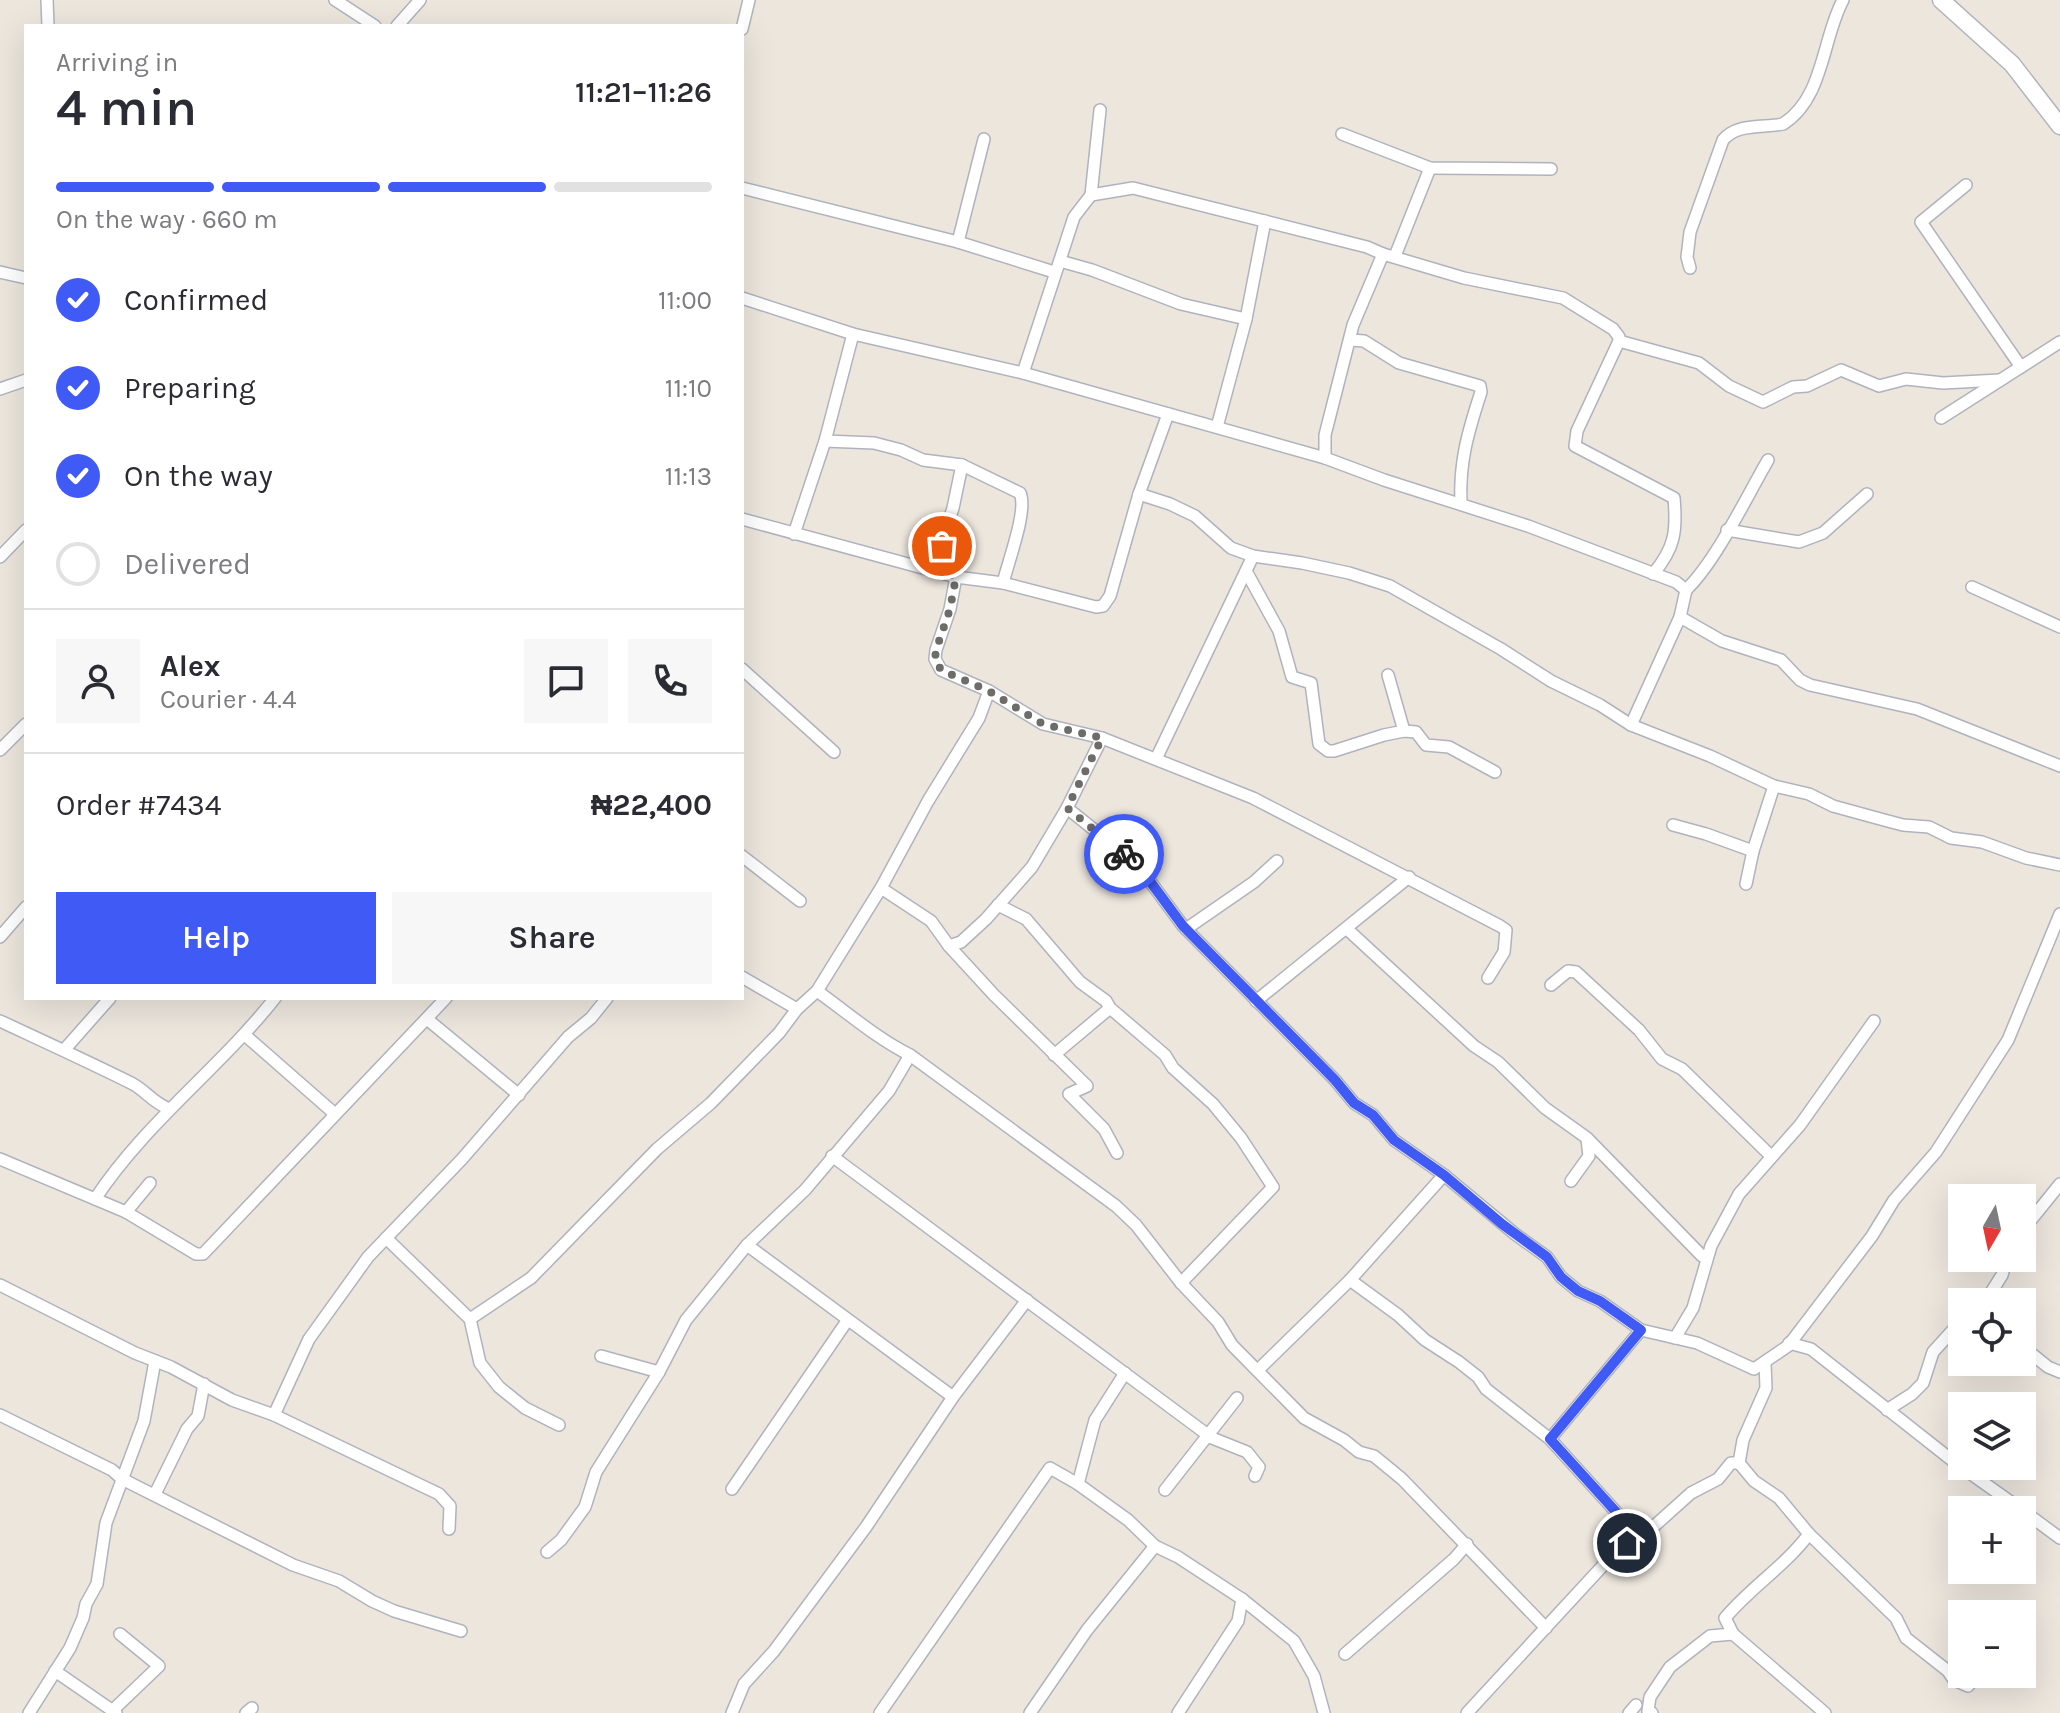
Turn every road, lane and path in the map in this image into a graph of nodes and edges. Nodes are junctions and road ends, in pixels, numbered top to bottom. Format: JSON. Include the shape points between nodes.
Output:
{"nodes":[{"id":1,"x":47,"y":0,"type":"edge"},
{"id":2,"x":335,"y":0,"type":"edge"},
{"id":3,"x":420,"y":0,"type":"edge"},
{"id":4,"x":749,"y":0,"type":"edge"},
{"id":5,"x":1843,"y":0,"type":"edge"},
{"id":6,"x":1941,"y":0,"type":"edge"},
{"id":7,"x":48,"y":24,"type":"edge"},
{"id":8,"x":372,"y":24,"type":"edge"},
{"id":9,"x":399,"y":24,"type":"edge"},
{"id":10,"x":743,"y":24,"type":"edge"},
{"id":11,"x":1100,"y":110,"type":"dead end"},
{"id":12,"x":2060,"y":126,"type":"edge"},
{"id":13,"x":1342,"y":134,"type":"dead end"},
{"id":14,"x":984,"y":139,"type":"dead end"},
{"id":15,"x":1430,"y":168,"type":"junction"},
{"id":16,"x":1551,"y":169,"type":"dead end"},
{"id":17,"x":1966,"y":185,"type":"dead end"},
{"id":18,"x":744,"y":188,"type":"edge"},
{"id":19,"x":1091,"y":195,"type":"junction"},
{"id":20,"x":1265,"y":221,"type":"junction"},
{"id":21,"x":958,"y":242,"type":"junction"},
{"id":22,"x":1389,"y":255,"type":"junction"},
{"id":23,"x":1057,"y":267,"type":"junction"},
{"id":24,"x":1690,"y":268,"type":"dead end"},
{"id":25,"x":0,"y":272,"type":"edge"},
{"id":26,"x":24,"y":278,"type":"edge"},
{"id":27,"x":744,"y":299,"type":"edge"},
{"id":28,"x":1246,"y":319,"type":"junction"},
{"id":29,"x":853,"y":334,"type":"junction"},
{"id":30,"x":1351,"y":340,"type":"junction"},
{"id":31,"x":1619,"y":341,"type":"junction"},
{"id":32,"x":2060,"y":342,"type":"edge"},
{"id":33,"x":2021,"y":367,"type":"junction"},
{"id":34,"x":1023,"y":373,"type":"junction"},
{"id":35,"x":2000,"y":380,"type":"junction"},
{"id":36,"x":24,"y":381,"type":"edge"},
{"id":37,"x":0,"y":389,"type":"edge"},
{"id":38,"x":1154,"y":410,"type":"junction"},
{"id":39,"x":1168,"y":414,"type":"junction"},
{"id":40,"x":1941,"y":418,"type":"dead end"},
{"id":41,"x":1217,"y":427,"type":"junction"},
{"id":42,"x":1159,"y":436,"type":"junction"},
{"id":43,"x":825,"y":441,"type":"junction"},
{"id":44,"x":1325,"y":458,"type":"junction"},
{"id":45,"x":1768,"y":460,"type":"dead end"},
{"id":46,"x":962,"y":465,"type":"junction"},
{"id":47,"x":1139,"y":494,"type":"junction"},
{"id":48,"x":1867,"y":494,"type":"dead end"},
{"id":49,"x":1461,"y":503,"type":"junction"},
{"id":50,"x":744,"y":520,"type":"edge"},
{"id":51,"x":1727,"y":530,"type":"junction"},
{"id":52,"x":794,"y":534,"type":"junction"},
{"id":53,"x":24,"y":535,"type":"edge"},
{"id":54,"x":1253,"y":556,"type":"junction"},
{"id":55,"x":0,"y":557,"type":"edge"},
{"id":56,"x":933,"y":569,"type":"junction"},
{"id":57,"x":1246,"y":571,"type":"junction"},
{"id":58,"x":1653,"y":574,"type":"junction"},
{"id":59,"x":956,"y":577,"type":"junction"},
{"id":60,"x":1003,"y":583,"type":"junction"},
{"id":61,"x":1972,"y":587,"type":"dead end"},
{"id":62,"x":1686,"y":590,"type":"junction"},
{"id":63,"x":1680,"y":617,"type":"junction"},
{"id":64,"x":2060,"y":627,"type":"edge"},
{"id":65,"x":744,"y":671,"type":"edge"},
{"id":66,"x":1388,"y":675,"type":"dead end"},
{"id":67,"x":989,"y":691,"type":"junction"},
{"id":68,"x":1631,"y":725,"type":"junction"},
{"id":69,"x":24,"y":726,"type":"edge"},
{"id":70,"x":1404,"y":731,"type":"junction"},
{"id":71,"x":1102,"y":738,"type":"junction"},
{"id":72,"x":0,"y":750,"type":"edge"},
{"id":73,"x":834,"y":752,"type":"dead end"},
{"id":74,"x":1156,"y":759,"type":"junction"},
{"id":75,"x":2060,"y":766,"type":"edge"},
{"id":76,"x":1495,"y":772,"type":"dead end"},
{"id":77,"x":1774,"y":786,"type":"junction"},
{"id":78,"x":1067,"y":808,"type":"junction"},
{"id":79,"x":1673,"y":825,"type":"dead end"},
{"id":80,"x":1753,"y":851,"type":"junction"},
{"id":81,"x":744,"y":858,"type":"edge"},
{"id":82,"x":1277,"y":861,"type":"dead end"},
{"id":83,"x":2060,"y":865,"type":"edge"},
{"id":84,"x":1409,"y":877,"type":"junction"},
{"id":85,"x":1746,"y":884,"type":"dead end"},
{"id":86,"x":881,"y":888,"type":"junction"},
{"id":87,"x":800,"y":901,"type":"dead end"},
{"id":88,"x":998,"y":905,"type":"junction"},
{"id":89,"x":24,"y":909,"type":"edge"},
{"id":90,"x":2060,"y":914,"type":"edge"},
{"id":91,"x":1186,"y":929,"type":"junction"},
{"id":92,"x":1347,"y":929,"type":"junction"},
{"id":93,"x":0,"y":937,"type":"edge"},
{"id":94,"x":949,"y":946,"type":"junction"},
{"id":95,"x":744,"y":978,"type":"edge"},
{"id":96,"x":1488,"y":978,"type":"dead end"},
{"id":97,"x":1551,"y":985,"type":"dead end"},
{"id":98,"x":817,"y":991,"type":"junction"},
{"id":99,"x":108,"y":1000,"type":"edge"},
{"id":100,"x":273,"y":1000,"type":"edge"},
{"id":101,"x":444,"y":1000,"type":"edge"},
{"id":102,"x":605,"y":1000,"type":"edge"},
{"id":103,"x":1256,"y":1001,"type":"junction"},
{"id":104,"x":1110,"y":1008,"type":"junction"},
{"id":105,"x":797,"y":1009,"type":"junction"},
{"id":106,"x":427,"y":1019,"type":"junction"},
{"id":107,"x":0,"y":1021,"type":"edge"},
{"id":108,"x":1874,"y":1021,"type":"dead end"},
{"id":109,"x":246,"y":1036,"type":"junction"},
{"id":110,"x":65,"y":1049,"type":"junction"},
{"id":111,"x":910,"y":1055,"type":"junction"},
{"id":112,"x":1054,"y":1055,"type":"junction"},
{"id":113,"x":519,"y":1095,"type":"junction"},
{"id":114,"x":169,"y":1109,"type":"junction"},
{"id":115,"x":335,"y":1114,"type":"junction"},
{"id":116,"x":1587,"y":1138,"type":"junction"},
{"id":117,"x":1117,"y":1153,"type":"dead end"},
{"id":118,"x":832,"y":1156,"type":"junction"},
{"id":119,"x":1771,"y":1156,"type":"junction"},
{"id":120,"x":0,"y":1159,"type":"edge"},
{"id":121,"x":1444,"y":1175,"type":"junction"},
{"id":122,"x":1571,"y":1181,"type":"dead end"},
{"id":123,"x":150,"y":1183,"type":"dead end"},
{"id":124,"x":2060,"y":1184,"type":"edge"},
{"id":125,"x":95,"y":1199,"type":"junction"},
{"id":126,"x":126,"y":1212,"type":"junction"},
{"id":127,"x":2036,"y":1214,"type":"edge"},
{"id":128,"x":386,"y":1238,"type":"junction"},
{"id":129,"x":747,"y":1245,"type":"junction"},
{"id":130,"x":1702,"y":1256,"type":"dead end"},
{"id":131,"x":1350,"y":1280,"type":"junction"},
{"id":132,"x":1181,"y":1283,"type":"junction"},
{"id":133,"x":0,"y":1285,"type":"edge"},
{"id":134,"x":1027,"y":1300,"type":"junction"},
{"id":135,"x":470,"y":1319,"type":"junction"},
{"id":136,"x":847,"y":1321,"type":"junction"},
{"id":137,"x":1641,"y":1330,"type":"junction"},
{"id":138,"x":1948,"y":1335,"type":"edge"},
{"id":139,"x":1675,"y":1338,"type":"junction"},
{"id":140,"x":1789,"y":1343,"type":"junction"},
{"id":141,"x":601,"y":1356,"type":"dead end"},
{"id":142,"x":2036,"y":1357,"type":"edge"},
{"id":143,"x":155,"y":1361,"type":"junction"},
{"id":144,"x":1765,"y":1363,"type":"junction"},
{"id":145,"x":1258,"y":1370,"type":"junction"},
{"id":146,"x":659,"y":1372,"type":"junction"},
{"id":147,"x":2060,"y":1372,"type":"edge"},
{"id":148,"x":1125,"y":1373,"type":"junction"},
{"id":149,"x":204,"y":1384,"type":"junction"},
{"id":150,"x":953,"y":1397,"type":"junction"},
{"id":151,"x":1237,"y":1398,"type":"dead end"},
{"id":152,"x":1887,"y":1410,"type":"junction"},
{"id":153,"x":0,"y":1415,"type":"edge"},
{"id":154,"x":274,"y":1415,"type":"junction"},
{"id":155,"x":559,"y":1425,"type":"dead end"},
{"id":156,"x":1550,"y":1439,"type":"junction"},
{"id":157,"x":1739,"y":1463,"type":"junction"},
{"id":158,"x":1255,"y":1476,"type":"dead end"},
{"id":159,"x":122,"y":1479,"type":"junction"},
{"id":160,"x":1078,"y":1484,"type":"junction"},
{"id":161,"x":732,"y":1489,"type":"dead end"},
{"id":162,"x":1165,"y":1490,"type":"dead end"},
{"id":163,"x":155,"y":1494,"type":"junction"},
{"id":164,"x":2002,"y":1496,"type":"edge"},
{"id":165,"x":2036,"y":1520,"type":"edge"},
{"id":166,"x":449,"y":1529,"type":"dead end"},
{"id":167,"x":1809,"y":1534,"type":"junction"},
{"id":168,"x":1637,"y":1535,"type":"junction"},
{"id":169,"x":2060,"y":1538,"type":"edge"},
{"id":170,"x":1467,"y":1544,"type":"junction"},
{"id":171,"x":1155,"y":1546,"type":"junction"},
{"id":172,"x":547,"y":1552,"type":"dead end"},
{"id":173,"x":1242,"y":1599,"type":"junction"},
{"id":174,"x":1546,"y":1628,"type":"junction"},
{"id":175,"x":461,"y":1631,"type":"dead end"},
{"id":176,"x":120,"y":1634,"type":"dead end"},
{"id":177,"x":1733,"y":1634,"type":"junction"},
{"id":178,"x":1345,"y":1654,"type":"dead end"},
{"id":179,"x":55,"y":1671,"type":"junction"},
{"id":180,"x":1948,"y":1671,"type":"edge"},
{"id":181,"x":115,"y":1712,"type":"edge"},
{"id":182,"x":29,"y":1713,"type":"edge"},
{"id":183,"x":732,"y":1713,"type":"edge"},
{"id":184,"x":880,"y":1713,"type":"edge"},
{"id":185,"x":1030,"y":1713,"type":"edge"},
{"id":186,"x":1178,"y":1713,"type":"edge"},
{"id":187,"x":1324,"y":1713,"type":"edge"},
{"id":188,"x":1467,"y":1713,"type":"edge"},
{"id":189,"x":1652,"y":1713,"type":"edge"},
{"id":190,"x":1825,"y":1713,"type":"edge"}],
"edges":[{"from":1,"to":7,"type":"street"},
{"from":2,"to":8,"type":"street"},
{"from":3,"to":9,"type":"street"},
{"from":4,"to":10,"type":"street"},
{"from":5,"to":24,"type":"street","via":[[1807,99],[1783,124],[1742,128],[1723,140],[1690,232]]},
{"from":6,"to":12,"type":"street","via":[[2012,64]]},
{"from":11,"to":19,"type":"street"},
{"from":13,"to":15,"type":"street"},
{"from":14,"to":21,"type":"street"},
{"from":15,"to":16,"type":"street"},
{"from":15,"to":22,"type":"street"},
{"from":17,"to":33,"type":"street","via":[[1921,222]]},
{"from":18,"to":21,"type":"street"},
{"from":19,"to":20,"type":"street","via":[[1133,188]]},
{"from":19,"to":23,"type":"street","via":[[1074,217]]},
{"from":20,"to":22,"type":"street"},
{"from":20,"to":28,"type":"street"},
{"from":21,"to":23,"type":"street"},
{"from":22,"to":30,"type":"street","via":[[1353,325]]},
{"from":22,"to":31,"type":"street","via":[[1464,278],[1563,298],[1613,329]]},
{"from":23,"to":28,"type":"street","via":[[1092,270],[1181,304]]},
{"from":23,"to":34,"type":"street"},
{"from":25,"to":26,"type":"street"},
{"from":27,"to":29,"type":"street"},
{"from":28,"to":41,"type":"street"},
{"from":29,"to":34,"type":"street"},
{"from":29,"to":43,"type":"street"},
{"from":30,"to":44,"type":"street","via":[[1325,435]]},
{"from":30,"to":49,"type":"street","via":[[1364,341],[1399,363],[1480,386],[1464,446]]},
{"from":31,"to":35,"type":"street","via":[[1699,363],[1729,386],[1763,402],[1841,370],[1879,386],[1906,379]]},
{"from":31,"to":58,"type":"street","via":[[1575,446],[1674,498],[1673,547]]},
{"from":32,"to":33,"type":"street"},
{"from":33,"to":35,"type":"street"},
{"from":34,"to":38,"type":"street"},
{"from":35,"to":40,"type":"street"},
{"from":36,"to":37,"type":"street"},
{"from":38,"to":39,"type":"street"},
{"from":38,"to":42,"type":"street"},
{"from":39,"to":41,"type":"street"},
{"from":39,"to":42,"type":"street"},
{"from":41,"to":44,"type":"street"},
{"from":42,"to":47,"type":"street"},
{"from":43,"to":46,"type":"street","via":[[874,443],[923,460]]},
{"from":43,"to":52,"type":"street"},
{"from":44,"to":49,"type":"street"},
{"from":45,"to":51,"type":"street"},
{"from":46,"to":56,"type":"street"},
{"from":46,"to":60,"type":"street","via":[[1022,496]]},
{"from":47,"to":54,"type":"street","via":[[1195,516],[1231,548]]},
{"from":47,"to":60,"type":"street","via":[[1103,606]]},
{"from":48,"to":51,"type":"street","via":[[1823,533],[1799,542]]},
{"from":49,"to":58,"type":"street"},
{"from":50,"to":52,"type":"street"},
{"from":51,"to":62,"type":"street"},
{"from":52,"to":56,"type":"street"},
{"from":53,"to":55,"type":"street"},
{"from":54,"to":57,"type":"street"},
{"from":54,"to":68,"type":"street","via":[[1390,586]]},
{"from":56,"to":59,"type":"street"},
{"from":57,"to":70,"type":"street","via":[[1279,631],[1292,677],[1311,683],[1319,744],[1334,751]]},
{"from":57,"to":74,"type":"street"},
{"from":58,"to":62,"type":"street"},
{"from":59,"to":60,"type":"street"},
{"from":59,"to":67,"type":"street","via":[[935,659],[941,670]]},
{"from":61,"to":64,"type":"street"},
{"from":62,"to":63,"type":"street"},
{"from":63,"to":68,"type":"street"},
{"from":63,"to":75,"type":"street","via":[[1722,641],[1781,660],[1810,685],[1917,709]]},
{"from":65,"to":73,"type":"street"},
{"from":66,"to":70,"type":"street"},
{"from":67,"to":71,"type":"street","via":[[1043,724]]},
{"from":67,"to":86,"type":"street","via":[[979,718]]},
{"from":68,"to":77,"type":"street"},
{"from":69,"to":72,"type":"street"},
{"from":70,"to":76,"type":"street","via":[[1416,732],[1426,745],[1449,747]]},
{"from":71,"to":74,"type":"street"},
{"from":71,"to":78,"type":"street"},
{"from":74,"to":84,"type":"street","via":[[1253,798]]},
{"from":77,"to":80,"type":"street"},
{"from":77,"to":83,"type":"street"},
{"from":78,"to":88,"type":"street","via":[[1032,867]]},
{"from":78,"to":91,"type":"street","via":[[1138,865]]},
{"from":79,"to":80,"type":"street"},
{"from":80,"to":85,"type":"street"},
{"from":81,"to":87,"type":"street"},
{"from":82,"to":91,"type":"street"},
{"from":84,"to":92,"type":"street"},
{"from":84,"to":96,"type":"street","via":[[1506,930],[1504,952]]},
{"from":86,"to":94,"type":"street","via":[[931,921]]},
{"from":86,"to":98,"type":"street"},
{"from":88,"to":94,"type":"street","via":[[961,942]]},
{"from":88,"to":104,"type":"street","via":[[1026,919]]},
{"from":89,"to":93,"type":"street"},
{"from":90,"to":140,"type":"street","via":[[2008,1040],[1936,1152],[1894,1200]]},
{"from":91,"to":103,"type":"street"},
{"from":92,"to":103,"type":"street"},
{"from":92,"to":116,"type":"street","via":[[1545,1108]]},
{"from":94,"to":112,"type":"street"},
{"from":95,"to":105,"type":"street"},
{"from":97,"to":119,"type":"street","via":[[1568,971],[1576,972],[1639,1030],[1662,1059],[1682,1069]]},
{"from":98,"to":105,"type":"street"},
{"from":98,"to":111,"type":"street"},
{"from":99,"to":110,"type":"street"},
{"from":100,"to":109,"type":"street"},
{"from":101,"to":106,"type":"street"},
{"from":102,"to":113,"type":"street"},
{"from":103,"to":121,"type":"street","via":[[1354,1103]]},
{"from":104,"to":112,"type":"street"},
{"from":104,"to":132,"type":"street","via":[[1213,1104],[1273,1187]]},
{"from":105,"to":135,"type":"street","via":[[711,1103],[657,1149],[531,1278]]},
{"from":106,"to":113,"type":"street"},
{"from":106,"to":115,"type":"street"},
{"from":107,"to":110,"type":"street"},
{"from":108,"to":119,"type":"street","via":[[1800,1125]]},
{"from":109,"to":114,"type":"street"},
{"from":109,"to":115,"type":"street"},
{"from":110,"to":114,"type":"street"},
{"from":111,"to":118,"type":"street","via":[[889,1091]]},
{"from":111,"to":132,"type":"street","via":[[1116,1206]]},
{"from":112,"to":117,"type":"street","via":[[1087,1086],[1069,1094],[1104,1129]]},
{"from":113,"to":128,"type":"street"},
{"from":114,"to":125,"type":"street"},
{"from":115,"to":126,"type":"street","via":[[203,1254]]},
{"from":116,"to":122,"type":"street","via":[[1589,1156]]},
{"from":116,"to":130,"type":"street"},
{"from":118,"to":129,"type":"street"},
{"from":118,"to":134,"type":"street"},
{"from":119,"to":139,"type":"street","via":[[1723,1220],[1693,1308]]},
{"from":120,"to":125,"type":"street"},
{"from":121,"to":131,"type":"street"},
{"from":121,"to":137,"type":"street","via":[[1547,1257],[1578,1291]]},
{"from":123,"to":126,"type":"street"},
{"from":124,"to":127,"type":"street"},
{"from":125,"to":126,"type":"street"},
{"from":128,"to":135,"type":"street"},
{"from":128,"to":154,"type":"street","via":[[309,1339]]},
{"from":129,"to":136,"type":"street"},
{"from":129,"to":146,"type":"street","via":[[686,1320]]},
{"from":131,"to":145,"type":"street"},
{"from":131,"to":156,"type":"street"},
{"from":132,"to":145,"type":"street"},
{"from":133,"to":143,"type":"street"},
{"from":134,"to":148,"type":"street"},
{"from":134,"to":150,"type":"street"},
{"from":135,"to":155,"type":"street","via":[[480,1363],[499,1387]]},
{"from":136,"to":150,"type":"street"},
{"from":136,"to":161,"type":"street"},
{"from":137,"to":139,"type":"street"},
{"from":137,"to":156,"type":"street"},
{"from":138,"to":152,"type":"street","via":[[1933,1352],[1923,1383]]},
{"from":139,"to":144,"type":"street","via":[[1754,1369]]},
{"from":140,"to":144,"type":"street"},
{"from":140,"to":152,"type":"street","via":[[1811,1349]]},
{"from":141,"to":146,"type":"street"},
{"from":142,"to":147,"type":"street"},
{"from":143,"to":149,"type":"street"},
{"from":143,"to":159,"type":"street","via":[[144,1421]]},
{"from":144,"to":157,"type":"street","via":[[1766,1388],[1743,1440]]},
{"from":145,"to":170,"type":"street","via":[[1304,1418],[1374,1456],[1402,1479]]},
{"from":146,"to":172,"type":"street","via":[[596,1472],[585,1507]]},
{"from":148,"to":158,"type":"street","via":[[1212,1438],[1247,1452],[1259,1467]]},
{"from":148,"to":160,"type":"street","via":[[1095,1420]]},
{"from":149,"to":154,"type":"street"},
{"from":149,"to":163,"type":"street","via":[[198,1416]]},
{"from":150,"to":183,"type":"street","via":[[866,1527],[744,1684]]},
{"from":151,"to":162,"type":"street"},
{"from":152,"to":164,"type":"street"},
{"from":153,"to":159,"type":"street"},
{"from":154,"to":166,"type":"street","via":[[439,1494],[450,1506]]},
{"from":156,"to":168,"type":"street"},
{"from":157,"to":167,"type":"street"},
{"from":157,"to":168,"type":"street","via":[[1731,1463],[1718,1479]]},
{"from":159,"to":163,"type":"street"},
{"from":159,"to":179,"type":"street","via":[[106,1523],[97,1584]]},
{"from":160,"to":171,"type":"street"},
{"from":160,"to":184,"type":"street","via":[[1050,1468]]},
{"from":163,"to":175,"type":"street","via":[[394,1611]]},
{"from":165,"to":169,"type":"street"},
{"from":167,"to":177,"type":"street","via":[[1725,1618]]},
{"from":167,"to":180,"type":"street","via":[[1896,1618],[1906,1638]]},
{"from":168,"to":174,"type":"street"},
{"from":170,"to":174,"type":"street"},
{"from":170,"to":178,"type":"street"},
{"from":171,"to":173,"type":"street"},
{"from":171,"to":185,"type":"street","via":[[1087,1630]]},
{"from":173,"to":186,"type":"street","via":[[1238,1621]]},
{"from":173,"to":187,"type":"street","via":[[1294,1641],[1314,1676]]},
{"from":174,"to":188,"type":"street"},
{"from":176,"to":181,"type":"street","via":[[159,1666]]},
{"from":177,"to":189,"type":"street","via":[[1710,1636],[1670,1667],[1650,1697]]},
{"from":177,"to":190,"type":"street"},
{"from":179,"to":181,"type":"street"},
{"from":179,"to":182,"type":"street"}]}
